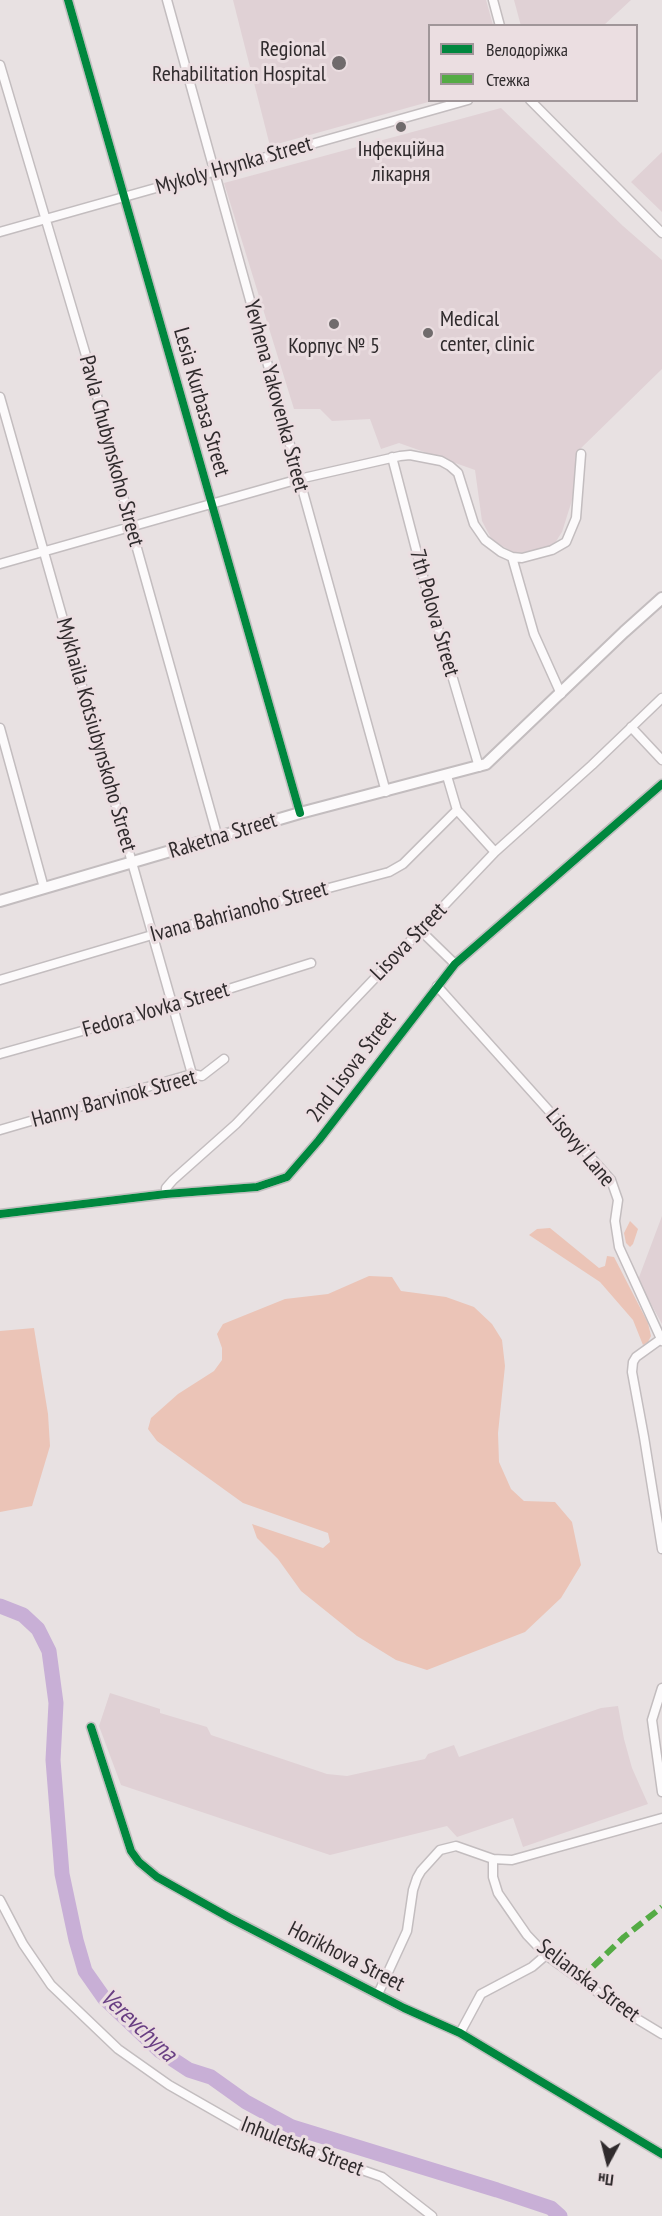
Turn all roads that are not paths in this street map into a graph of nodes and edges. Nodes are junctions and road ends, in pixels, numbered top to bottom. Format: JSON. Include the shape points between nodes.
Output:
{"nodes":[{"id":1,"x":68,"y":0,"type":"edge"},
{"id":2,"x":167,"y":0,"type":"edge"},
{"id":3,"x":493,"y":0,"type":"edge"},
{"id":4,"x":499,"y":24,"type":"edge"},
{"id":5,"x":0,"y":65,"type":"edge"},
{"id":6,"x":461,"y":102,"type":"edge"},
{"id":7,"x":532,"y":102,"type":"edge"},
{"id":8,"x":214,"y":172,"type":"junction"},
{"id":9,"x":124,"y":197,"type":"junction"},
{"id":10,"x":44,"y":220,"type":"junction"},
{"id":11,"x":0,"y":232,"type":"edge"},
{"id":12,"x":662,"y":233,"type":"edge"},
{"id":13,"x":0,"y":397,"type":"edge"},
{"id":14,"x":581,"y":454,"type":"dead end"},
{"id":15,"x":392,"y":457,"type":"junction"},
{"id":16,"x":299,"y":479,"type":"junction"},
{"id":17,"x":212,"y":505,"type":"junction"},
{"id":18,"x":131,"y":527,"type":"junction"},
{"id":19,"x":44,"y":553,"type":"junction"},
{"id":20,"x":512,"y":557,"type":"junction"},
{"id":21,"x":0,"y":564,"type":"edge"},
{"id":22,"x":662,"y":598,"type":"edge"},
{"id":23,"x":561,"y":694,"type":"junction"},
{"id":24,"x":662,"y":699,"type":"edge"},
{"id":25,"x":631,"y":727,"type":"junction"},
{"id":26,"x":0,"y":728,"type":"edge"},
{"id":27,"x":662,"y":760,"type":"edge"},
{"id":28,"x":479,"y":767,"type":"junction"},
{"id":29,"x":447,"y":776,"type":"junction"},
{"id":30,"x":662,"y":784,"type":"edge"},
{"id":31,"x":386,"y":792,"type":"junction"},
{"id":32,"x":457,"y":810,"type":"junction"},
{"id":33,"x":300,"y":813,"type":"junction"},
{"id":34,"x":218,"y":838,"type":"junction"},
{"id":35,"x":495,"y":852,"type":"junction"},
{"id":36,"x":132,"y":863,"type":"junction"},
{"id":37,"x":44,"y":888,"type":"junction"},
{"id":38,"x":0,"y":901,"type":"edge"},
{"id":39,"x":420,"y":930,"type":"junction"},
{"id":40,"x":152,"y":935,"type":"junction"},
{"id":41,"x":311,"y":963,"type":"dead end"},
{"id":42,"x":455,"y":964,"type":"junction"},
{"id":43,"x":0,"y":980,"type":"edge"},
{"id":44,"x":437,"y":986,"type":"junction"},
{"id":45,"x":173,"y":1006,"type":"junction"},
{"id":46,"x":0,"y":1054,"type":"edge"},
{"id":47,"x":224,"y":1059,"type":"dead end"},
{"id":48,"x":192,"y":1074,"type":"junction"},
{"id":49,"x":0,"y":1130,"type":"edge"},
{"id":50,"x":166,"y":1194,"type":"junction"},
{"id":51,"x":0,"y":1214,"type":"edge"},
{"id":52,"x":662,"y":1340,"type":"edge"},
{"id":53,"x":662,"y":1549,"type":"edge"},
{"id":54,"x":662,"y":1688,"type":"edge"},
{"id":55,"x":91,"y":1727,"type":"dead end"},
{"id":56,"x":662,"y":1792,"type":"edge"},
{"id":57,"x":662,"y":1818,"type":"edge"},
{"id":58,"x":493,"y":1859,"type":"junction"},
{"id":59,"x":0,"y":1900,"type":"edge"},
{"id":60,"x":546,"y":1955,"type":"junction"},
{"id":61,"x":378,"y":1994,"type":"junction"},
{"id":62,"x":460,"y":2033,"type":"junction"},
{"id":63,"x":662,"y":2034,"type":"edge"},
{"id":64,"x":662,"y":2154,"type":"edge"},
{"id":65,"x":432,"y":2216,"type":"edge"}],
"edges":[{"from":1,"to":9,"type":"street","name":"Lesia Kurbasa Street"},
{"from":2,"to":8,"type":"street","name":"Yevhena Yakovenka Street"},
{"from":3,"to":4,"type":"street"},
{"from":5,"to":10,"type":"street","name":"Pavla Chubynskoho Street"},
{"from":6,"to":8,"type":"street","name":"Mykoly Hrynka Street"},
{"from":7,"to":12,"type":"street"},
{"from":8,"to":9,"type":"street","name":"Mykoly Hrynka Street"},
{"from":8,"to":16,"type":"street","name":"Yevhena Yakovenka Street"},
{"from":9,"to":10,"type":"street","name":"Mykoly Hrynka Street"},
{"from":9,"to":17,"type":"street","name":"Lesia Kurbasa Street"},
{"from":10,"to":11,"type":"street","name":"Mykoly Hrynka Street"},
{"from":10,"to":18,"type":"street","name":"Pavla Chubynskoho Street","via":[[90,369]]},
{"from":13,"to":19,"type":"street","name":"Mykhaila Kotsiubynskoho Street"},
{"from":14,"to":20,"type":"street","via":[[576,518],[566,542],[552,550]]},
{"from":15,"to":16,"type":"street"},
{"from":15,"to":20,"type":"street","via":[[410,455],[450,466],[458,473],[474,524],[485,540]]},
{"from":15,"to":28,"type":"street","name":"7th Polova Street"},
{"from":16,"to":17,"type":"street"},
{"from":16,"to":31,"type":"street","name":"Yevhena Yakovenka Street"},
{"from":17,"to":18,"type":"street"},
{"from":17,"to":33,"type":"street","name":"Lesia Kurbasa Street"},
{"from":18,"to":19,"type":"street"},
{"from":18,"to":34,"type":"street","name":"Pavla Chubynskoho Street"},
{"from":19,"to":21,"type":"street"},
{"from":19,"to":36,"type":"street","name":"Mykhaila Kotsiubynskoho Street"},
{"from":20,"to":23,"type":"street","via":[[534,634]]},
{"from":22,"to":23,"type":"street","name":"Raketna Street"},
{"from":23,"to":28,"type":"street","name":"Raketna Street","via":[[492,760]]},
{"from":24,"to":25,"type":"street","name":"Lisova Street"},
{"from":25,"to":27,"type":"street"},
{"from":25,"to":35,"type":"street","name":"Lisova Street"},
{"from":26,"to":37,"type":"street"},
{"from":28,"to":29,"type":"street","name":"Raketna Street"},
{"from":29,"to":31,"type":"street","name":"Raketna Street"},
{"from":29,"to":32,"type":"street"},
{"from":30,"to":42,"type":"street","name":"2nd Lisova Street"},
{"from":31,"to":33,"type":"street","name":"Raketna Street"},
{"from":32,"to":35,"type":"street"},
{"from":32,"to":40,"type":"street","name":"Ivana Bahrianoho Street","via":[[397,868]]},
{"from":33,"to":34,"type":"street","name":"Raketna Street"},
{"from":34,"to":36,"type":"street","name":"Raketna Street"},
{"from":35,"to":39,"type":"street","name":"Lisova Street"},
{"from":36,"to":37,"type":"street","name":"Raketna Street"},
{"from":36,"to":40,"type":"street","name":"Mykhaila Kotsiubynskoho Street"},
{"from":37,"to":38,"type":"street","name":"Raketna Street"},
{"from":39,"to":42,"type":"street"},
{"from":39,"to":50,"type":"street","name":"Lisova Street","via":[[236,1124],[169,1184]]},
{"from":40,"to":43,"type":"street","name":"Ivana Bahrianoho Street"},
{"from":40,"to":45,"type":"street","name":"Mykhaila Kotsiubynskoho Street"},
{"from":41,"to":45,"type":"street","name":"Fedora Vovka Street"},
{"from":42,"to":44,"type":"street","name":"2nd Lisova Street"},
{"from":44,"to":50,"type":"street","name":"2nd Lisova Street","via":[[287,1177],[257,1187]]},
{"from":44,"to":52,"type":"street","name":"Lisovyi Lane","via":[[611,1180],[618,1200],[615,1221],[619,1248]]},
{"from":45,"to":46,"type":"street","name":"Fedora Vovka Street"},
{"from":45,"to":48,"type":"street","name":"Mykhaila Kotsiubynskoho Street"},
{"from":47,"to":48,"type":"street","name":"Hanny Barvinok Street","via":[[205,1074]]},
{"from":48,"to":49,"type":"street","name":"Hanny Barvinok Street"},
{"from":50,"to":51,"type":"street","name":"2nd Lisova Street"},
{"from":52,"to":53,"type":"street","via":[[636,1357],[632,1372]]},
{"from":54,"to":56,"type":"street","via":[[652,1720]]},
{"from":55,"to":61,"type":"street","name":"Horikhova Street","via":[[131,1851],[139,1862],[157,1877],[230,1918]]},
{"from":57,"to":58,"type":"street","via":[[512,1860]]},
{"from":58,"to":60,"type":"street","name":"Selianska Street","via":[[498,1893]]},
{"from":58,"to":61,"type":"street","via":[[450,1846],[440,1850],[421,1871],[415,1883],[407,1931]]},
{"from":59,"to":65,"type":"street","name":"Inhuletska Street","via":[[51,1985],[118,2049],[169,2085],[246,2129],[381,2177]]},
{"from":60,"to":62,"type":"street","via":[[482,1994]]},
{"from":60,"to":63,"type":"street","name":"Selianska Street"},
{"from":61,"to":62,"type":"street","name":"Horikhova Street"},
{"from":62,"to":64,"type":"street","name":"Horikhova Street"}]}
